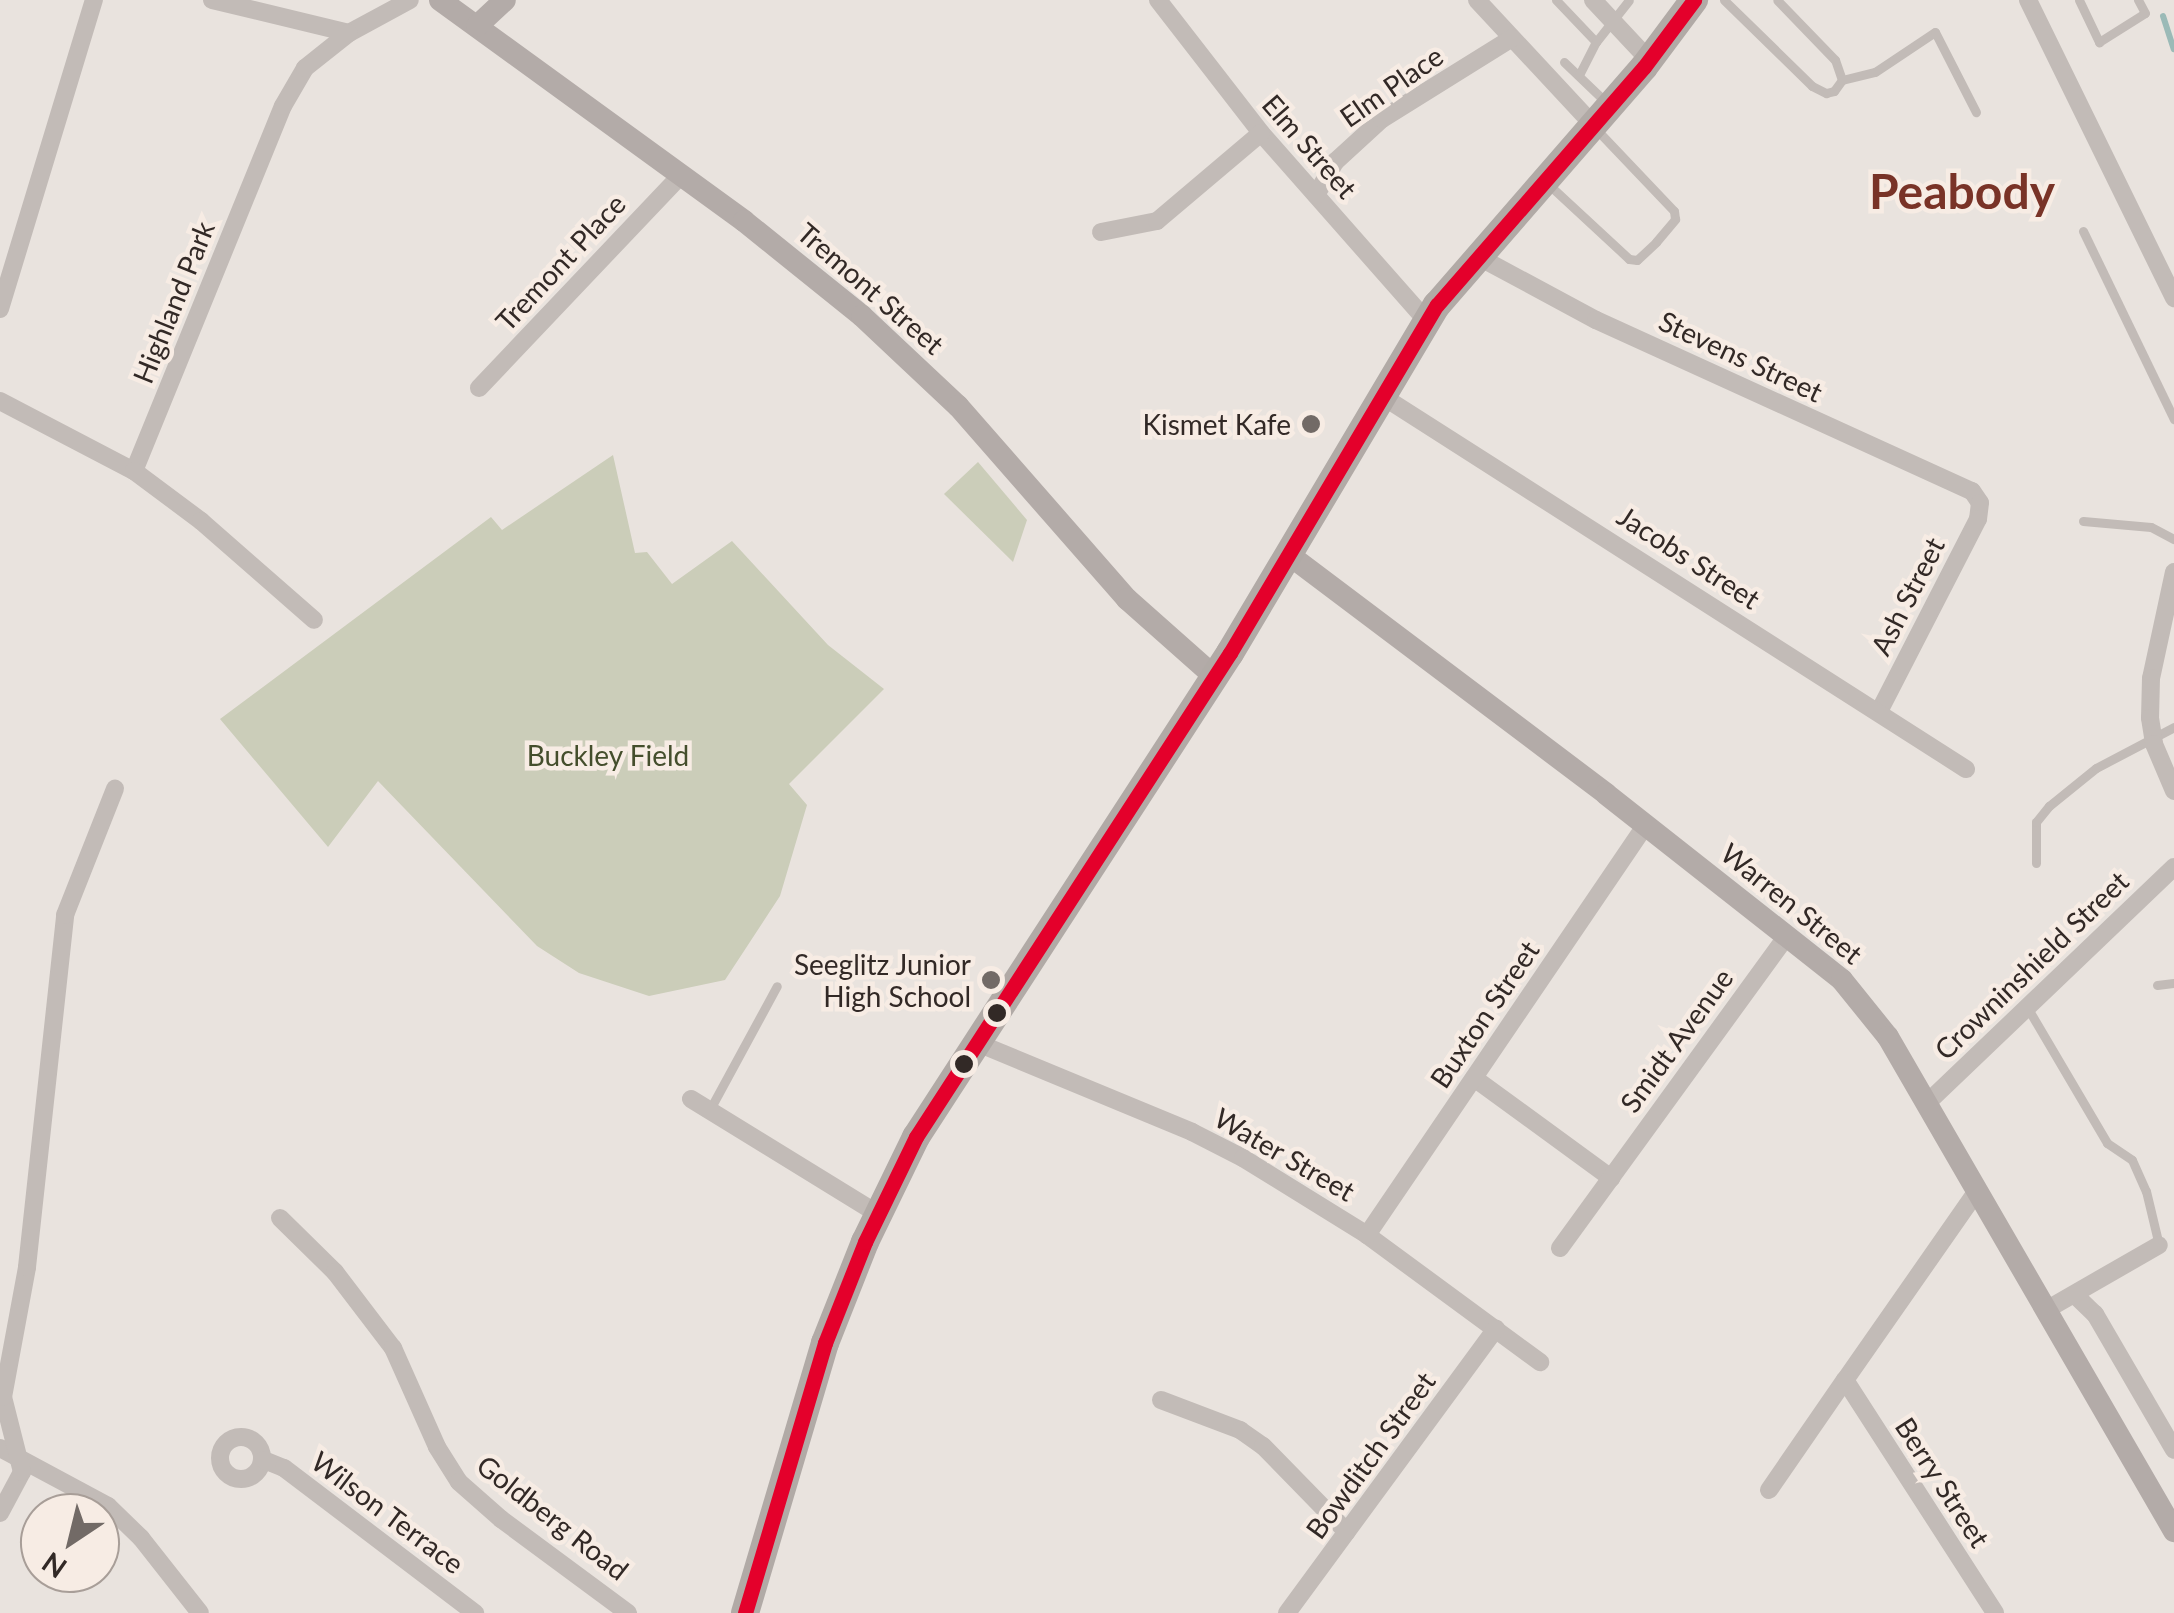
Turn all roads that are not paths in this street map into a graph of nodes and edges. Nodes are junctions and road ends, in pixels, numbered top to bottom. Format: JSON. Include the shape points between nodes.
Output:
{"nodes":[{"id":1,"x":94,"y":0,"type":"edge"},
{"id":2,"x":212,"y":0,"type":"edge"},
{"id":3,"x":410,"y":0,"type":"edge"},
{"id":4,"x":440,"y":0,"type":"edge"},
{"id":5,"x":506,"y":0,"type":"edge"},
{"id":6,"x":1476,"y":0,"type":"edge"},
{"id":7,"x":1556,"y":0,"type":"edge"},
{"id":8,"x":1593,"y":0,"type":"edge"},
{"id":9,"x":1629,"y":0,"type":"edge"},
{"id":10,"x":1694,"y":0,"type":"edge"},
{"id":11,"x":1724,"y":0,"type":"edge"},
{"id":12,"x":1777,"y":0,"type":"edge"},
{"id":13,"x":2028,"y":0,"type":"edge"},
{"id":14,"x":2078,"y":0,"type":"edge"},
{"id":15,"x":2138,"y":0,"type":"edge"},
{"id":16,"x":1166,"y":3,"type":"edge"},
{"id":17,"x":1613,"y":21,"type":"junction"},
{"id":18,"x":477,"y":26,"type":"junction"},
{"id":19,"x":349,"y":33,"type":"junction"},
{"id":20,"x":1512,"y":38,"type":"junction"},
{"id":21,"x":1596,"y":42,"type":"junction"},
{"id":22,"x":1650,"y":60,"type":"junction"},
{"id":23,"x":1564,"y":62,"type":"dead end"},
{"id":24,"x":1579,"y":76,"type":"junction"},
{"id":25,"x":1842,"y":80,"type":"junction"},
{"id":26,"x":1976,"y":112,"type":"dead end"},
{"id":27,"x":1602,"y":116,"type":"junction"},
{"id":28,"x":1261,"y":133,"type":"junction"},
{"id":29,"x":681,"y":174,"type":"junction"},
{"id":30,"x":1545,"y":181,"type":"junction"},
{"id":31,"x":1316,"y":195,"type":"junction"},
{"id":32,"x":2083,"y":231,"type":"dead end"},
{"id":33,"x":1100,"y":232,"type":"dead end"},
{"id":34,"x":1477,"y":256,"type":"junction"},
{"id":35,"x":2174,"y":298,"type":"edge"},
{"id":36,"x":0,"y":309,"type":"edge"},
{"id":37,"x":1427,"y":321,"type":"junction"},
{"id":38,"x":479,"y":388,"type":"dead end"},
{"id":39,"x":1382,"y":396,"type":"junction"},
{"id":40,"x":0,"y":400,"type":"edge"},
{"id":41,"x":2174,"y":419,"type":"edge"},
{"id":42,"x":134,"y":471,"type":"junction"},
{"id":43,"x":1980,"y":503,"type":"joint"},
{"id":44,"x":2082,"y":521,"type":"dead end"},
{"id":45,"x":2174,"y":538,"type":"edge"},
{"id":46,"x":1288,"y":554,"type":"junction"},
{"id":47,"x":2174,"y":572,"type":"edge"},
{"id":48,"x":314,"y":620,"type":"dead end"},
{"id":49,"x":1215,"y":677,"type":"junction"},
{"id":50,"x":1879,"y":712,"type":"junction"},
{"id":51,"x":2174,"y":727,"type":"edge"},
{"id":52,"x":2152,"y":735,"type":"junction"},
{"id":53,"x":1966,"y":768,"type":"dead end"},
{"id":54,"x":2173,"y":786,"type":"edge"},
{"id":55,"x":114,"y":789,"type":"dead end"},
{"id":56,"x":1646,"y":825,"type":"junction"},
{"id":57,"x":2036,"y":862,"type":"dead end"},
{"id":58,"x":2174,"y":867,"type":"edge"},
{"id":59,"x":1787,"y":935,"type":"junction"},
{"id":60,"x":2174,"y":984,"type":"edge"},
{"id":61,"x":777,"y":986,"type":"dead end"},
{"id":62,"x":2157,"y":986,"type":"dead end"},
{"id":63,"x":2027,"y":1007,"type":"junction"},
{"id":64,"x":975,"y":1042,"type":"junction"},
{"id":65,"x":1474,"y":1078,"type":"junction"},
{"id":66,"x":690,"y":1099,"type":"dead end"},
{"id":67,"x":1926,"y":1104,"type":"junction"},
{"id":68,"x":709,"y":1111,"type":"junction"},
{"id":69,"x":1611,"y":1178,"type":"junction"},
{"id":70,"x":1977,"y":1192,"type":"junction"},
{"id":71,"x":878,"y":1214,"type":"junction"},
{"id":72,"x":280,"y":1218,"type":"dead end"},
{"id":73,"x":1367,"y":1235,"type":"junction"},
{"id":74,"x":2158,"y":1245,"type":"joint"},
{"id":75,"x":1560,"y":1248,"type":"dead end"},
{"id":76,"x":2076,"y":1294,"type":"junction"},
{"id":77,"x":2046,"y":1310,"type":"junction"},
{"id":78,"x":1496,"y":1328,"type":"junction"},
{"id":79,"x":1540,"y":1362,"type":"dead end"},
{"id":80,"x":1845,"y":1380,"type":"junction"},
{"id":81,"x":1160,"y":1400,"type":"dead end"},
{"id":82,"x":0,"y":1448,"type":"edge"},
{"id":83,"x":2174,"y":1450,"type":"edge"},
{"id":84,"x":19,"y":1460,"type":"junction"},
{"id":85,"x":264,"y":1460,"type":"dead end"},
{"id":86,"x":1768,"y":1490,"type":"dead end"},
{"id":87,"x":2168,"y":1505,"type":"edge"},
{"id":88,"x":0,"y":1513,"type":"edge"},
{"id":89,"x":2174,"y":1531,"type":"edge"},
{"id":90,"x":1347,"y":1532,"type":"junction"},
{"id":91,"x":200,"y":1613,"type":"edge"},
{"id":92,"x":475,"y":1613,"type":"edge"},
{"id":93,"x":628,"y":1613,"type":"edge"},
{"id":94,"x":745,"y":1613,"type":"edge"},
{"id":95,"x":1288,"y":1613,"type":"edge"},
{"id":96,"x":1995,"y":1613,"type":"edge"}],
"edges":[{"from":1,"to":36,"type":"street"},
{"from":2,"to":19,"type":"street"},
{"from":3,"to":19,"type":"street","name":"Highland Park"},
{"from":4,"to":18,"type":"street","name":"Tremont Street"},
{"from":5,"to":18,"type":"street"},
{"from":6,"to":20,"type":"street"},
{"from":7,"to":21,"type":"lane"},
{"from":8,"to":17,"type":"street"},
{"from":9,"to":17,"type":"lane"},
{"from":10,"to":22,"type":"main road"},
{"from":11,"to":25,"type":"lane","via":[[1812,86],[1826,93]]},
{"from":12,"to":25,"type":"lane","via":[[1834,60]]},
{"from":13,"to":35,"type":"street"},
{"from":14,"to":15,"type":"lane","via":[[2099,42],[2145,14]]},
{"from":16,"to":28,"type":"street","name":"Elm Street"},
{"from":17,"to":21,"type":"lane"},
{"from":17,"to":22,"type":"street"},
{"from":18,"to":29,"type":"street","name":"Tremont Street"},
{"from":19,"to":42,"type":"street","name":"Highland Park","via":[[306,68],[283,106]]},
{"from":20,"to":27,"type":"street"},
{"from":20,"to":31,"type":"street","name":"Elm Place","via":[[1382,119],[1336,161]]},
{"from":21,"to":24,"type":"lane"},
{"from":22,"to":27,"type":"main road"},
{"from":23,"to":24,"type":"lane"},
{"from":24,"to":27,"type":"lane"},
{"from":25,"to":26,"type":"lane","via":[[1875,72],[1934,32]]},
{"from":27,"to":30,"type":"main road"},
{"from":27,"to":30,"type":"lane","via":[[1674,211],[1656,242],[1637,260],[1629,259]]},
{"from":28,"to":31,"type":"street","name":"Elm Street"},
{"from":28,"to":33,"type":"street","via":[[1157,221]]},
{"from":29,"to":38,"type":"street","name":"Tremont Place"},
{"from":29,"to":49,"type":"street","name":"Tremont Street","via":[[780,248],[926,374],[1128,598]]},
{"from":30,"to":34,"type":"main road"},
{"from":31,"to":37,"type":"street","name":"Elm Street"},
{"from":32,"to":41,"type":"lane"},
{"from":34,"to":37,"type":"main road"},
{"from":34,"to":43,"type":"street","name":"Stevens Street","via":[[1596,320],[1972,491]]},
{"from":37,"to":39,"type":"main road"},
{"from":39,"to":46,"type":"main road"},
{"from":39,"to":50,"type":"street","name":"Jacobs Street"},
{"from":40,"to":42,"type":"street"},
{"from":42,"to":48,"type":"street","via":[[202,520]]},
{"from":43,"to":50,"type":"street","name":"Ash Street","via":[[1978,519]]},
{"from":44,"to":45,"type":"lane","via":[[2151,527]]},
{"from":46,"to":49,"type":"main road"},
{"from":46,"to":56,"type":"street","name":"Warren Street"},
{"from":47,"to":52,"type":"street","via":[[2151,678]]},
{"from":49,"to":64,"type":"main road"},
{"from":50,"to":53,"type":"street","name":"Jacobs Street"},
{"from":51,"to":52,"type":"lane"},
{"from":52,"to":54,"type":"street"},
{"from":52,"to":57,"type":"lane","via":[[2048,806],[2036,822]]},
{"from":55,"to":84,"type":"street","via":[[65,914],[28,1267],[3,1396]]},
{"from":56,"to":59,"type":"street","name":"Warren Street"},
{"from":56,"to":65,"type":"street","name":"Buxton Street"},
{"from":58,"to":63,"type":"street","name":"Crowninshield Street"},
{"from":59,"to":67,"type":"street","name":"Warren Street","via":[[1858,998]]},
{"from":59,"to":69,"type":"street","name":"Smidt Avenue"},
{"from":60,"to":62,"type":"lane"},
{"from":61,"to":68,"type":"lane"},
{"from":63,"to":67,"type":"street","name":"Crowninshield Street"},
{"from":63,"to":74,"type":"lane","via":[[2107,1143],[2132,1160]]},
{"from":64,"to":71,"type":"main road"},
{"from":64,"to":73,"type":"street","name":"Water Street","via":[[1192,1132]]},
{"from":65,"to":69,"type":"street"},
{"from":65,"to":73,"type":"street","name":"Buxton Street"},
{"from":66,"to":68,"type":"street"},
{"from":67,"to":70,"type":"street","name":"Warren Street"},
{"from":68,"to":71,"type":"street"},
{"from":69,"to":75,"type":"street","name":"Smidt Avenue"},
{"from":70,"to":77,"type":"street","name":"Warren Street"},
{"from":70,"to":80,"type":"street"},
{"from":71,"to":94,"type":"main road","via":[[825,1343]]},
{"from":72,"to":93,"type":"street","name":"Goldberg Road","via":[[335,1272],[393,1348],[436,1447],[459,1482]]},
{"from":73,"to":78,"type":"street","name":"Water Street"},
{"from":74,"to":76,"type":"street"},
{"from":76,"to":77,"type":"street"},
{"from":76,"to":83,"type":"street","via":[[2095,1314]]},
{"from":77,"to":87,"type":"street","name":"Warren Street"},
{"from":78,"to":79,"type":"street","name":"Water Street"},
{"from":78,"to":90,"type":"street","name":"Bowditch Street"},
{"from":80,"to":86,"type":"street"},
{"from":80,"to":96,"type":"street","name":"Berry Street"},
{"from":81,"to":90,"type":"street","via":[[1240,1430],[1263,1446]]},
{"from":82,"to":84,"type":"street"},
{"from":84,"to":88,"type":"street","via":[[20,1481]]},
{"from":84,"to":91,"type":"street","via":[[108,1506]]},
{"from":85,"to":92,"type":"street","name":"Wilson Terrace","via":[[284,1468]]},
{"from":87,"to":89,"type":"street","name":"Warren Street"},
{"from":90,"to":95,"type":"street","name":"Bowditch Street"}]}
